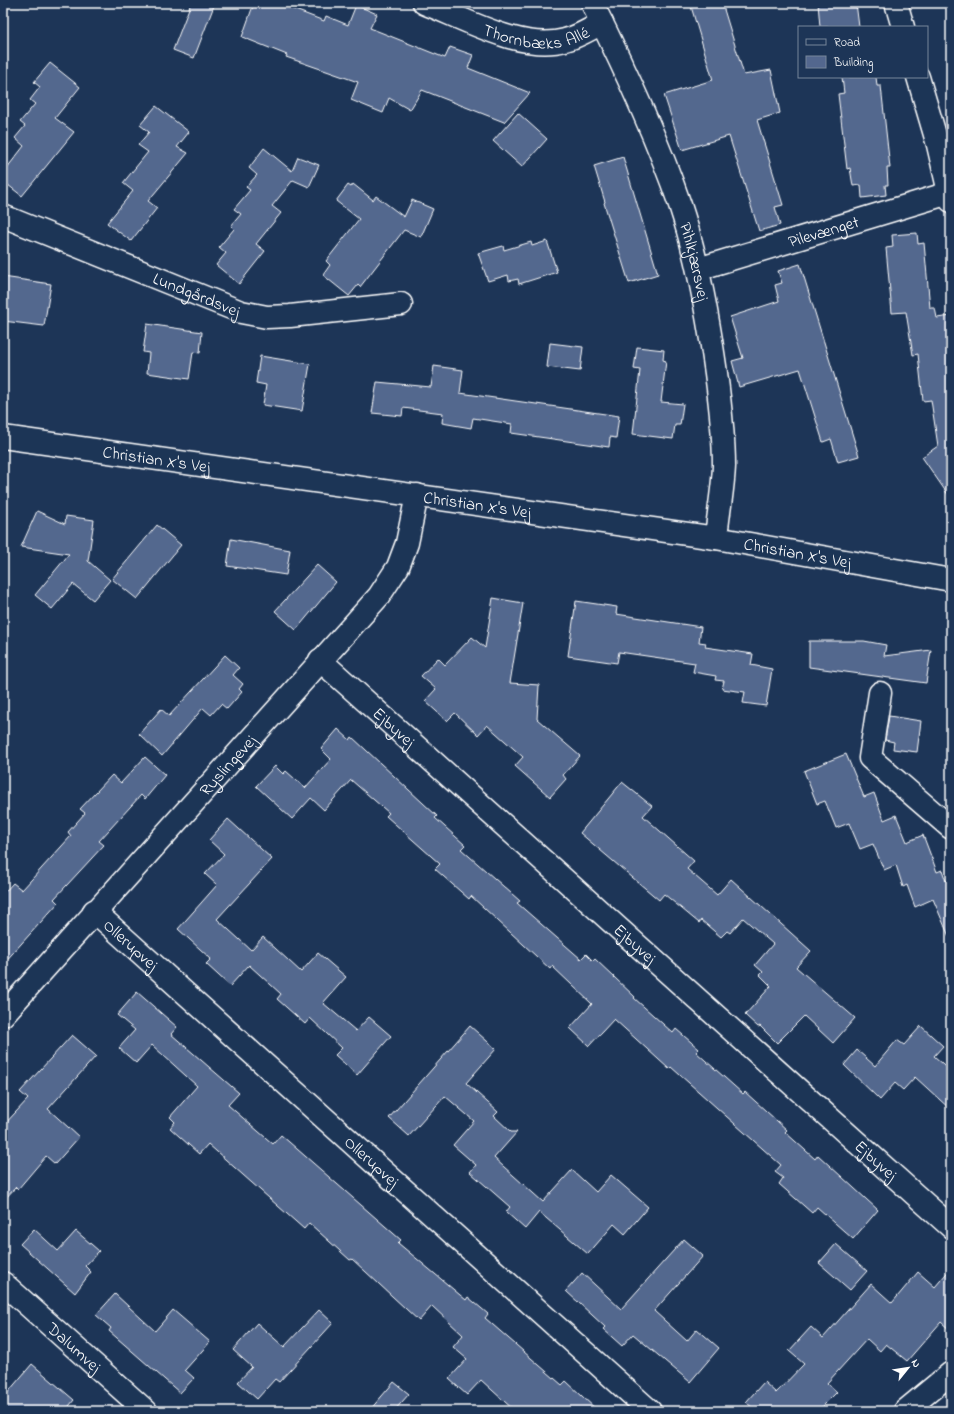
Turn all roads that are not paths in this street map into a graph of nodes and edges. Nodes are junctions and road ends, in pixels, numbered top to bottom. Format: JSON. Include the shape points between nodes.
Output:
{"nodes":[{"id":1,"x":424,"y":3,"type":"edge"},
{"id":2,"x":592,"y":3,"type":"edge"},
{"id":3,"x":896,"y":3,"type":"edge"},
{"id":4,"x":602,"y":23,"type":"junction"},
{"id":5,"x":903,"y":26,"type":"edge"},
{"id":6,"x":918,"y":78,"type":"edge"},
{"id":7,"x":950,"y":197,"type":"edge"},
{"id":8,"x":3,"y":216,"type":"edge"},
{"id":9,"x":698,"y":269,"type":"junction"},
{"id":10,"x":401,"y":304,"type":"dead end"},
{"id":11,"x":3,"y":437,"type":"edge"},
{"id":12,"x":417,"y":495,"type":"junction"},
{"id":13,"x":716,"y":538,"type":"junction"},
{"id":14,"x":951,"y":580,"type":"edge"},
{"id":15,"x":320,"y":660,"type":"junction"},
{"id":16,"x":880,"y":693,"type":"dead end"},
{"id":17,"x":951,"y":828,"type":"edge"},
{"id":18,"x":94,"y":911,"type":"junction"},
{"id":19,"x":3,"y":1015,"type":"edge"},
{"id":20,"x":951,"y":1227,"type":"edge"},
{"id":21,"x":3,"y":1283,"type":"edge"},
{"id":22,"x":951,"y":1373,"type":"edge"},
{"id":23,"x":146,"y":1411,"type":"edge"},
{"id":24,"x":650,"y":1411,"type":"edge"},
{"id":25,"x":905,"y":1411,"type":"edge"}],
"edges":[{"from":1,"to":4,"type":"street","name":"Thornbæks Allé","via":[[514,39],[543,44],[566,40]]},
{"from":2,"to":4,"type":"street","name":"Pihlkjærsvej"},
{"from":3,"to":5,"type":"street"},
{"from":4,"to":9,"type":"street","name":"Pihlkjærsvej","via":[[652,130],[680,206]]},
{"from":6,"to":7,"type":"street","name":"Pilevænget"},
{"from":7,"to":9,"type":"street","name":"Pilevænget"},
{"from":8,"to":10,"type":"street","name":"Lundgårdsvej","via":[[241,312],[267,317],[290,316]]},
{"from":9,"to":13,"type":"street","name":"Pihlkjærsvej","via":[[711,334],[724,467]]},
{"from":11,"to":12,"type":"street","name":"Christian X's Vej"},
{"from":12,"to":13,"type":"street","name":"Christian X's Vej"},
{"from":12,"to":15,"type":"street","name":"Ryslingevej","via":[[407,543],[398,567],[379,596]]},
{"from":13,"to":14,"type":"street","name":"Christian X's Vej"},
{"from":15,"to":18,"type":"street","name":"Ryslingevej"},
{"from":15,"to":20,"type":"street","name":"Ejbyvej"},
{"from":16,"to":17,"type":"street","via":[[870,758]]},
{"from":18,"to":19,"type":"street","name":"Ryslingevej"},
{"from":18,"to":24,"type":"street","name":"Ollerupvej"},
{"from":21,"to":23,"type":"street","name":"Dalumvej"},
{"from":22,"to":25,"type":"street"}]}
